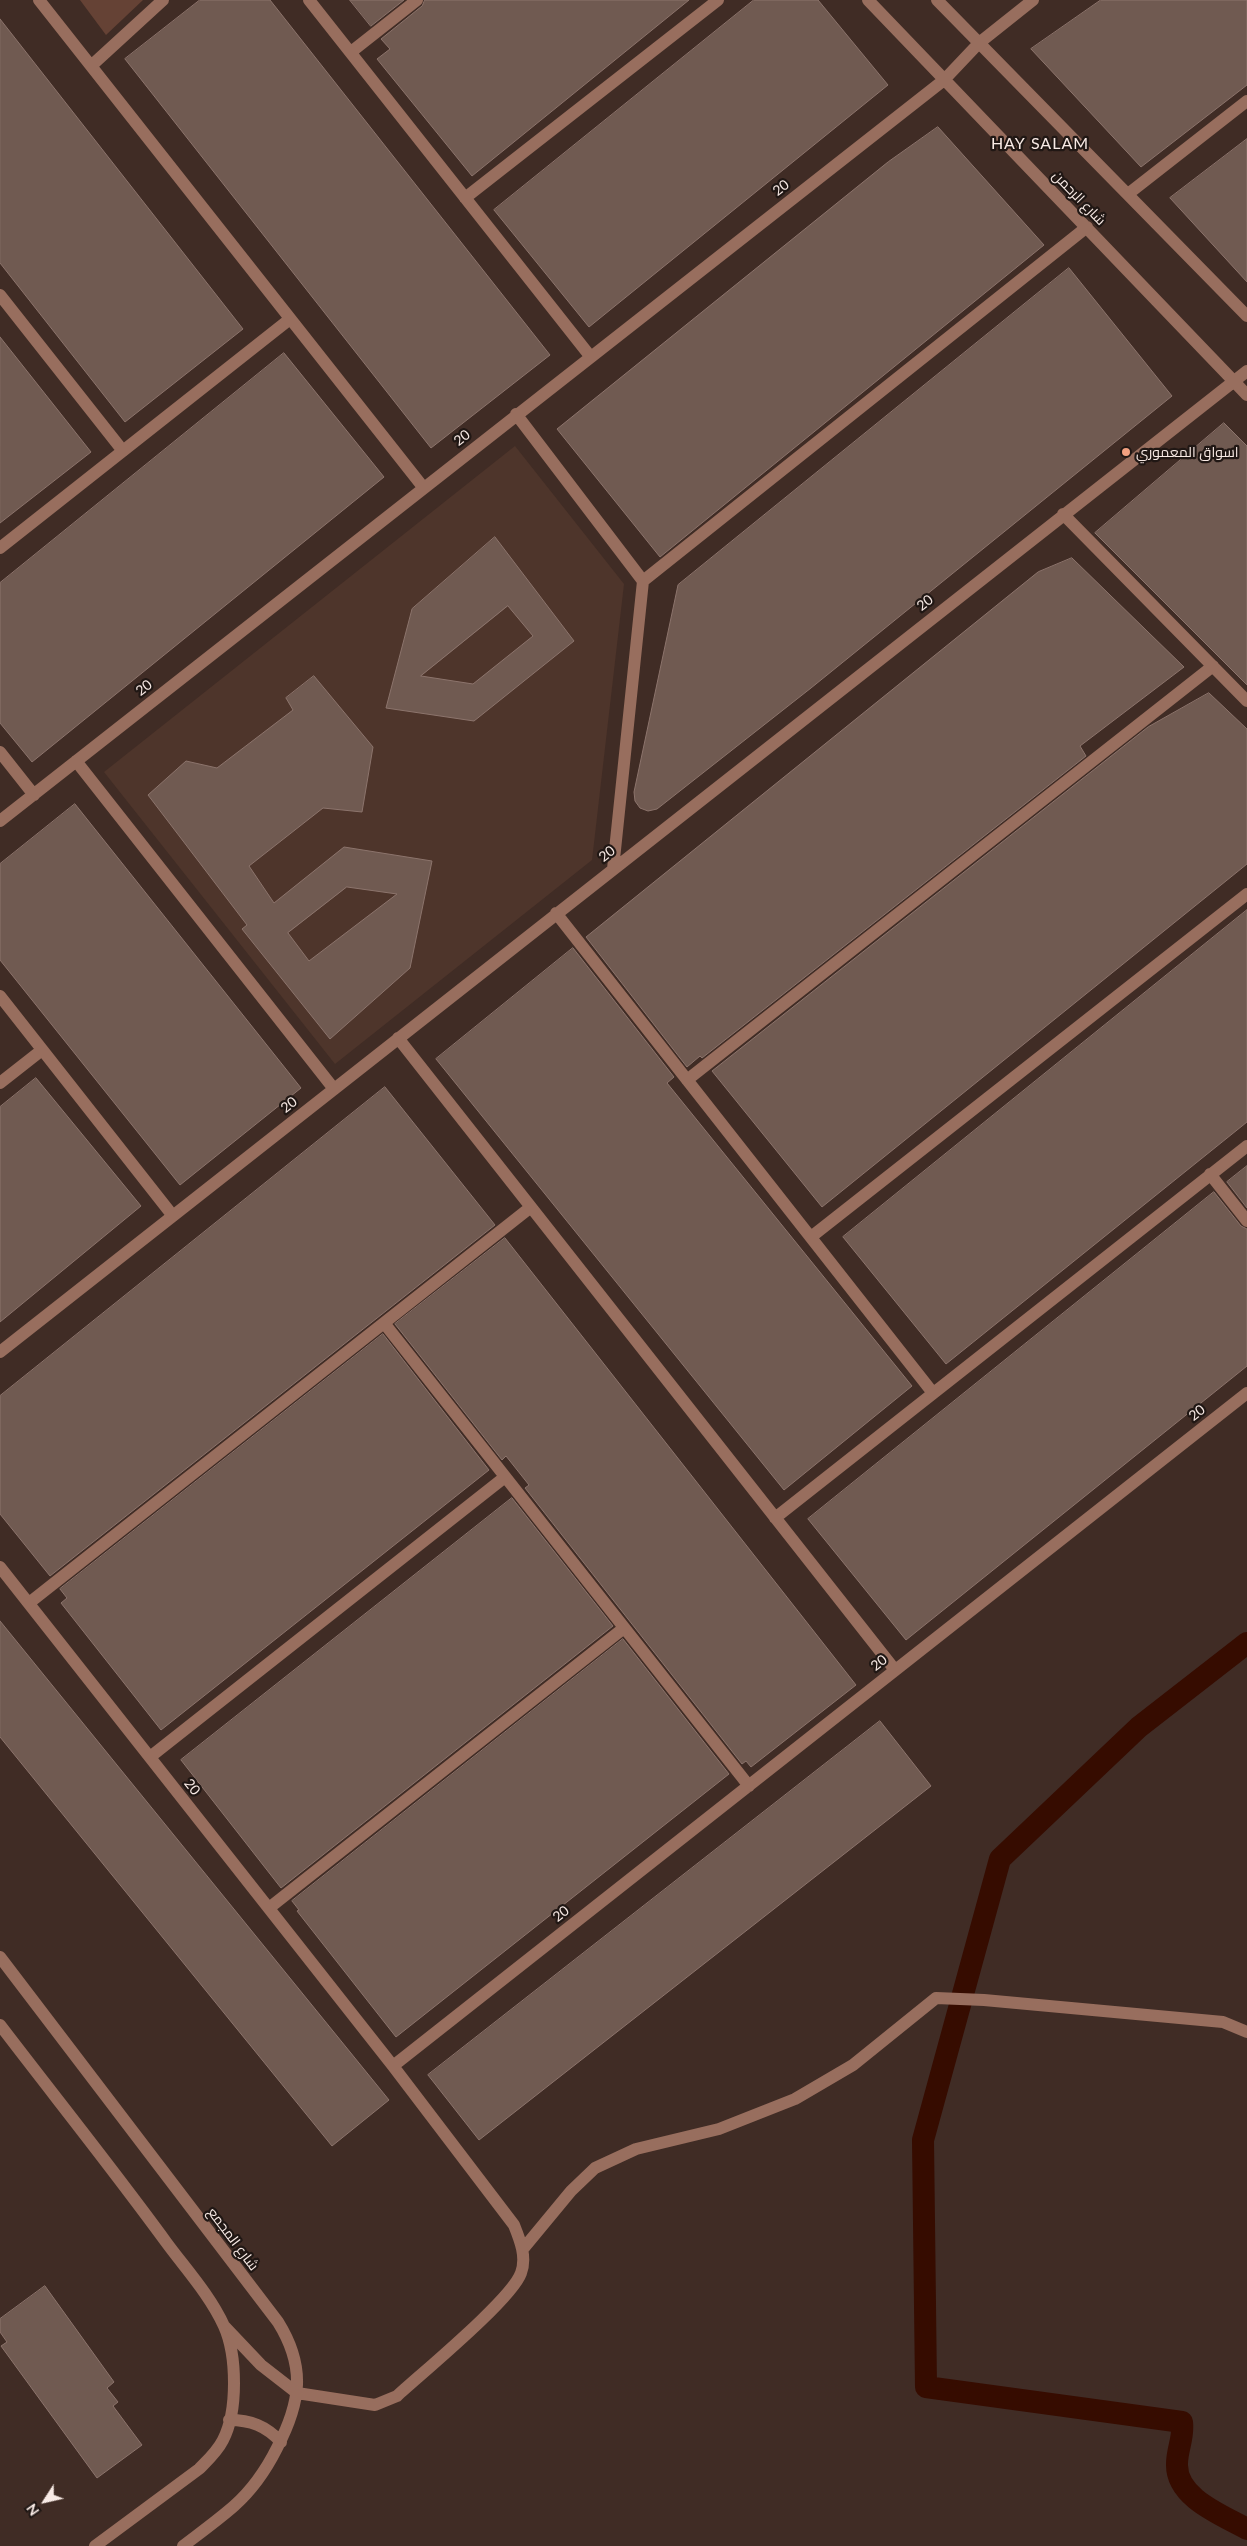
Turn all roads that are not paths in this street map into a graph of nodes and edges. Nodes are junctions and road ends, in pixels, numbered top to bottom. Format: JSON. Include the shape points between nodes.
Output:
{"nodes":[{"id":1,"x":39,"y":0,"type":"edge"},
{"id":2,"x":163,"y":0,"type":"edge"},
{"id":3,"x":309,"y":0,"type":"edge"},
{"id":4,"x":417,"y":0,"type":"edge"},
{"id":5,"x":718,"y":0,"type":"edge"},
{"id":6,"x":868,"y":0,"type":"edge"},
{"id":7,"x":936,"y":0,"type":"edge"},
{"id":8,"x":1033,"y":0,"type":"edge"},
{"id":9,"x":979,"y":43,"type":"junction"},
{"id":10,"x":351,"y":52,"type":"junction"},
{"id":11,"x":91,"y":66,"type":"junction"},
{"id":12,"x":944,"y":80,"type":"junction"},
{"id":13,"x":1247,"y":101,"type":"edge"},
{"id":14,"x":1128,"y":194,"type":"junction"},
{"id":15,"x":465,"y":198,"type":"junction"},
{"id":16,"x":1087,"y":228,"type":"junction"},
{"id":17,"x":0,"y":296,"type":"edge"},
{"id":18,"x":1247,"y":316,"type":"edge"},
{"id":19,"x":290,"y":319,"type":"junction"},
{"id":20,"x":590,"y":356,"type":"junction"},
{"id":21,"x":1247,"y":371,"type":"edge"},
{"id":22,"x":1234,"y":382,"type":"junction"},
{"id":23,"x":1247,"y":395,"type":"edge"},
{"id":24,"x":516,"y":414,"type":"junction"},
{"id":25,"x":122,"y":451,"type":"junction"},
{"id":26,"x":423,"y":487,"type":"junction"},
{"id":27,"x":1063,"y":514,"type":"junction"},
{"id":28,"x":0,"y":548,"type":"edge"},
{"id":29,"x":642,"y":581,"type":"junction"},
{"id":30,"x":1213,"y":666,"type":"junction"},
{"id":31,"x":1247,"y":701,"type":"edge"},
{"id":32,"x":0,"y":752,"type":"edge"},
{"id":33,"x":76,"y":761,"type":"junction"},
{"id":34,"x":34,"y":794,"type":"junction"},
{"id":35,"x":0,"y":821,"type":"edge"},
{"id":36,"x":613,"y":869,"type":"junction"},
{"id":37,"x":1247,"y":894,"type":"edge"},
{"id":38,"x":556,"y":913,"type":"junction"},
{"id":39,"x":0,"y":996,"type":"edge"},
{"id":40,"x":398,"y":1038,"type":"junction"},
{"id":41,"x":42,"y":1050,"type":"junction"},
{"id":42,"x":687,"y":1080,"type":"junction"},
{"id":43,"x":0,"y":1083,"type":"edge"},
{"id":44,"x":334,"y":1089,"type":"junction"},
{"id":45,"x":1247,"y":1146,"type":"edge"},
{"id":46,"x":1210,"y":1174,"type":"junction"},
{"id":47,"x":531,"y":1208,"type":"junction"},
{"id":48,"x":173,"y":1216,"type":"junction"},
{"id":49,"x":1247,"y":1221,"type":"edge"},
{"id":50,"x":811,"y":1237,"type":"junction"},
{"id":51,"x":384,"y":1323,"type":"junction"},
{"id":52,"x":0,"y":1352,"type":"edge"},
{"id":53,"x":933,"y":1393,"type":"junction"},
{"id":54,"x":1247,"y":1393,"type":"edge"},
{"id":55,"x":505,"y":1477,"type":"junction"},
{"id":56,"x":775,"y":1518,"type":"junction"},
{"id":57,"x":0,"y":1567,"type":"edge"},
{"id":58,"x":29,"y":1603,"type":"junction"},
{"id":59,"x":624,"y":1628,"type":"junction"},
{"id":60,"x":895,"y":1670,"type":"junction"},
{"id":61,"x":150,"y":1757,"type":"junction"},
{"id":62,"x":748,"y":1786,"type":"junction"},
{"id":63,"x":268,"y":1908,"type":"junction"},
{"id":64,"x":0,"y":1957,"type":"edge"},
{"id":65,"x":0,"y":2025,"type":"edge"},
{"id":66,"x":1247,"y":2032,"type":"edge"},
{"id":67,"x":393,"y":2066,"type":"junction"},
{"id":68,"x":523,"y":2249,"type":"junction"},
{"id":69,"x":224,"y":2326,"type":"junction"},
{"id":70,"x":297,"y":2393,"type":"junction"},
{"id":71,"x":229,"y":2420,"type":"junction"},
{"id":72,"x":281,"y":2442,"type":"junction"},
{"id":73,"x":94,"y":2546,"type":"edge"},
{"id":74,"x":183,"y":2546,"type":"edge"}],
"edges":[{"from":1,"to":11,"type":"street"},
{"from":2,"to":11,"type":"street"},
{"from":3,"to":10,"type":"street"},
{"from":4,"to":10,"type":"street"},
{"from":5,"to":15,"type":"street"},
{"from":6,"to":12,"type":"street","name":"شارع الرحمن"},
{"from":7,"to":9,"type":"street"},
{"from":8,"to":9,"type":"street"},
{"from":9,"to":12,"type":"street","name":"20"},
{"from":9,"to":14,"type":"street"},
{"from":10,"to":15,"type":"street"},
{"from":11,"to":19,"type":"street"},
{"from":12,"to":16,"type":"street","name":"شارع الرحمن"},
{"from":12,"to":20,"type":"street","name":"20"},
{"from":13,"to":14,"type":"street"},
{"from":14,"to":18,"type":"street"},
{"from":15,"to":20,"type":"street"},
{"from":16,"to":22,"type":"street","name":"شارع الرحمن"},
{"from":16,"to":29,"type":"street"},
{"from":17,"to":25,"type":"street"},
{"from":19,"to":25,"type":"street"},
{"from":19,"to":26,"type":"street"},
{"from":20,"to":24,"type":"street","name":"20"},
{"from":21,"to":22,"type":"street","name":"20"},
{"from":22,"to":23,"type":"street","name":"شارع الرحمن"},
{"from":22,"to":27,"type":"street","name":"20"},
{"from":24,"to":26,"type":"street","name":"20"},
{"from":24,"to":29,"type":"street"},
{"from":25,"to":28,"type":"street"},
{"from":26,"to":33,"type":"street","name":"20"},
{"from":27,"to":30,"type":"street"},
{"from":27,"to":36,"type":"street","name":"20"},
{"from":29,"to":36,"type":"street"},
{"from":30,"to":31,"type":"street"},
{"from":30,"to":42,"type":"street"},
{"from":32,"to":34,"type":"street"},
{"from":33,"to":34,"type":"street","name":"20"},
{"from":33,"to":44,"type":"street"},
{"from":34,"to":35,"type":"street","name":"20"},
{"from":36,"to":38,"type":"street","name":"20"},
{"from":37,"to":50,"type":"street"},
{"from":38,"to":40,"type":"street","name":"20"},
{"from":38,"to":42,"type":"street"},
{"from":39,"to":41,"type":"street"},
{"from":40,"to":44,"type":"street","name":"20"},
{"from":40,"to":47,"type":"street"},
{"from":41,"to":43,"type":"street"},
{"from":41,"to":48,"type":"street"},
{"from":42,"to":50,"type":"street"},
{"from":44,"to":48,"type":"street","name":"20"},
{"from":45,"to":46,"type":"street"},
{"from":46,"to":49,"type":"street"},
{"from":46,"to":53,"type":"street"},
{"from":47,"to":51,"type":"street"},
{"from":47,"to":56,"type":"street"},
{"from":48,"to":52,"type":"street","name":"20"},
{"from":50,"to":53,"type":"street"},
{"from":51,"to":55,"type":"street"},
{"from":51,"to":58,"type":"street"},
{"from":53,"to":56,"type":"street"},
{"from":54,"to":60,"type":"street","name":"20"},
{"from":55,"to":59,"type":"street"},
{"from":55,"to":61,"type":"street"},
{"from":56,"to":60,"type":"street"},
{"from":57,"to":58,"type":"street","name":"20"},
{"from":58,"to":61,"type":"street","name":"20"},
{"from":59,"to":62,"type":"street"},
{"from":59,"to":63,"type":"street"},
{"from":60,"to":62,"type":"street","name":"20"},
{"from":61,"to":63,"type":"street","name":"20"},
{"from":62,"to":67,"type":"street","name":"20"},
{"from":63,"to":67,"type":"street","name":"20"},
{"from":64,"to":70,"type":"street","name":"شارع المجمع","via":[[278,2322],[294,2354]]},
{"from":65,"to":69,"type":"street","via":[[154,2225]]},
{"from":66,"to":68,"type":"street","via":[[1223,2022],[936,1998],[853,2065],[795,2099],[718,2129],[636,2149],[595,2168],[571,2191]]},
{"from":67,"to":68,"type":"street","via":[[514,2225]]},
{"from":68,"to":70,"type":"street","via":[[521,2273],[506,2296],[397,2396],[375,2405]]},
{"from":69,"to":70,"type":"street","via":[[262,2365]]},
{"from":69,"to":71,"type":"street","via":[[230,2344],[234,2382]]},
{"from":70,"to":72,"type":"street","name":"شارع المجمع","via":[[292,2417]]},
{"from":71,"to":72,"type":"street","via":[[252,2422],[273,2433]]},
{"from":71,"to":73,"type":"street","via":[[224,2439],[206,2462]]},
{"from":72,"to":74,"type":"street","name":"شارع المجمع","via":[[247,2494]]}]}
